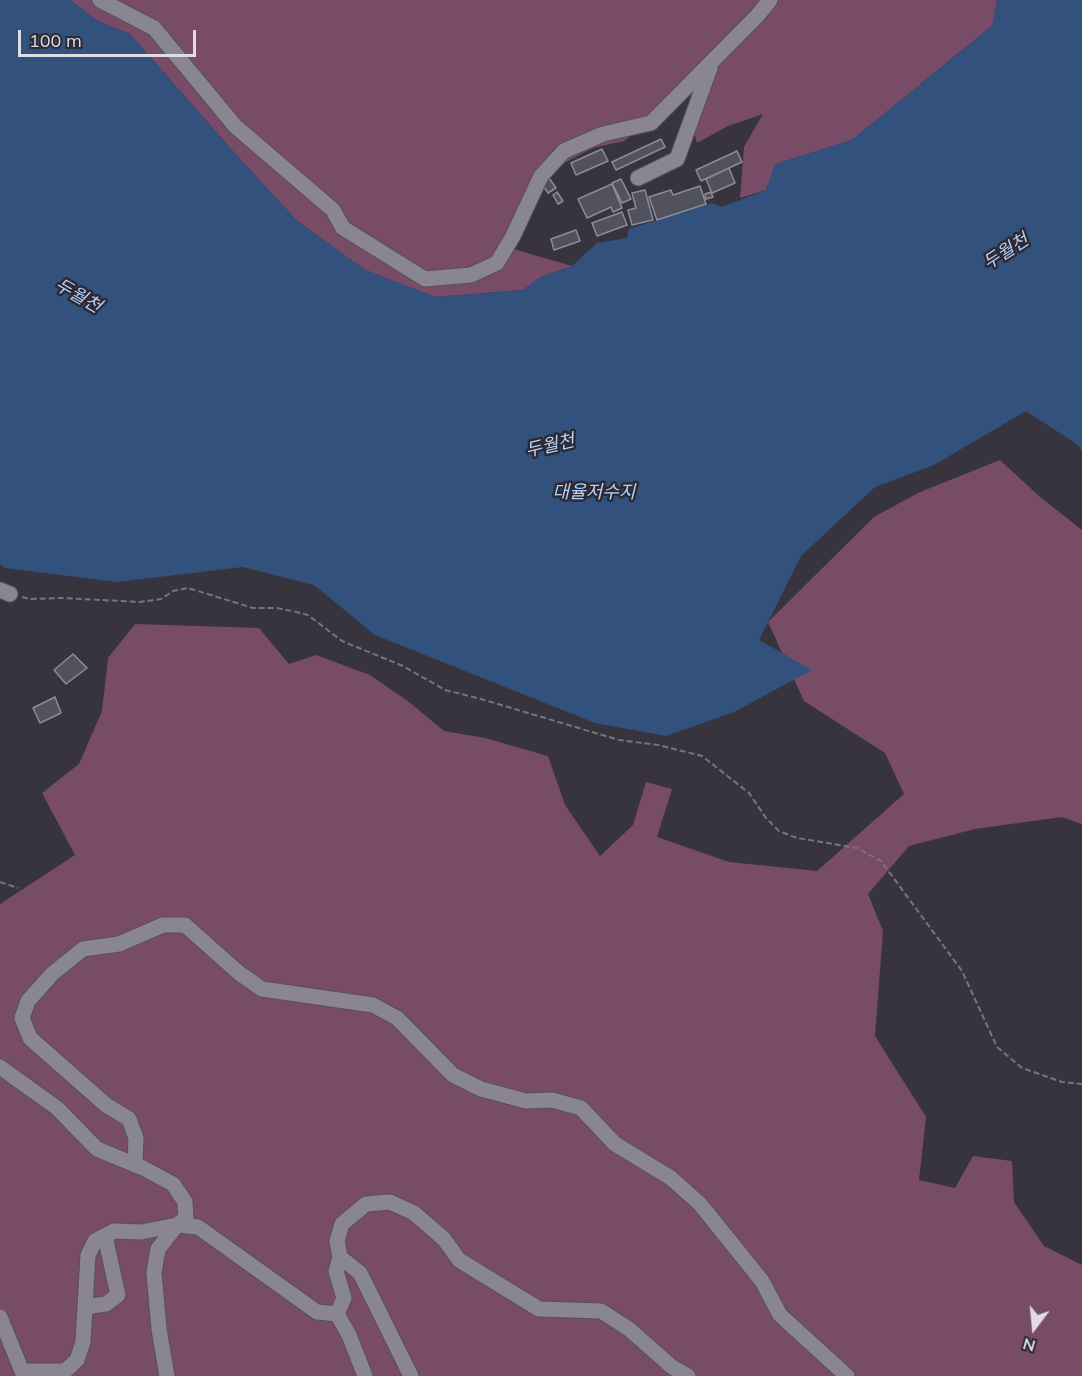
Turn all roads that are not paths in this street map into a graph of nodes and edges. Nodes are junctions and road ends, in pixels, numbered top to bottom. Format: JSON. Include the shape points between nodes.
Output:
{"nodes":[{"id":1,"x":100,"y":0,"type":"edge"},
{"id":2,"x":770,"y":0,"type":"edge"},
{"id":3,"x":712,"y":62,"type":"junction"},
{"id":4,"x":638,"y":178,"type":"dead end"},
{"id":5,"x":0,"y":1067,"type":"edge"},
{"id":6,"x":135,"y":1165,"type":"junction"},
{"id":7,"x":177,"y":1225,"type":"junction"},
{"id":8,"x":105,"y":1236,"type":"junction"},
{"id":9,"x":340,"y":1257,"type":"junction"},
{"id":10,"x":85,"y":1307,"type":"junction"},
{"id":11,"x":337,"y":1314,"type":"junction"},
{"id":12,"x":0,"y":1317,"type":"edge"},
{"id":13,"x":23,"y":1374,"type":"edge"},
{"id":14,"x":65,"y":1374,"type":"edge"},
{"id":15,"x":167,"y":1376,"type":"edge"},
{"id":16,"x":365,"y":1376,"type":"edge"},
{"id":17,"x":411,"y":1376,"type":"edge"},
{"id":18,"x":688,"y":1376,"type":"edge"},
{"id":19,"x":847,"y":1376,"type":"edge"}],
"edges":[{"from":1,"to":3,"type":"street","via":[[154,28],[236,126],[333,210],[343,228],[425,279],[471,275],[497,263],[541,176],[564,151],[603,134],[651,123]]},
{"from":2,"to":3,"type":"street"},
{"from":3,"to":4,"type":"street","via":[[677,159]]},
{"from":5,"to":6,"type":"street","via":[[57,1108],[97,1149]]},
{"from":6,"to":7,"type":"street","via":[[173,1184],[185,1202],[186,1218]]},
{"from":6,"to":19,"type":"street","via":[[136,1138],[129,1119],[106,1105],[30,1038],[22,1018],[28,1000],[83,949],[119,944],[163,925],[185,925],[262,989],[373,1005],[397,1018],[453,1075],[481,1089],[526,1101],[552,1100],[581,1108],[615,1144],[671,1179],[700,1204],[762,1281],[780,1315]]},
{"from":7,"to":8,"type":"street","via":[[141,1232],[114,1231]]},
{"from":7,"to":11,"type":"street","via":[[198,1227],[317,1312]]},
{"from":7,"to":15,"type":"street","via":[[158,1249],[154,1273]]},
{"from":8,"to":10,"type":"street","via":[[95,1241],[88,1255]]},
{"from":8,"to":10,"type":"street","via":[[118,1295],[106,1304]]},
{"from":9,"to":11,"type":"street","via":[[336,1272],[344,1298]]},
{"from":9,"to":17,"type":"street","via":[[360,1273]]},
{"from":9,"to":18,"type":"street","via":[[337,1241],[342,1224],[366,1204],[390,1202],[414,1213],[444,1239],[459,1260],[539,1309],[601,1311]]},
{"from":10,"to":14,"type":"street","via":[[77,1360]]},
{"from":11,"to":16,"type":"street"},
{"from":12,"to":13,"type":"street"},
{"from":13,"to":14,"type":"street"}]}
